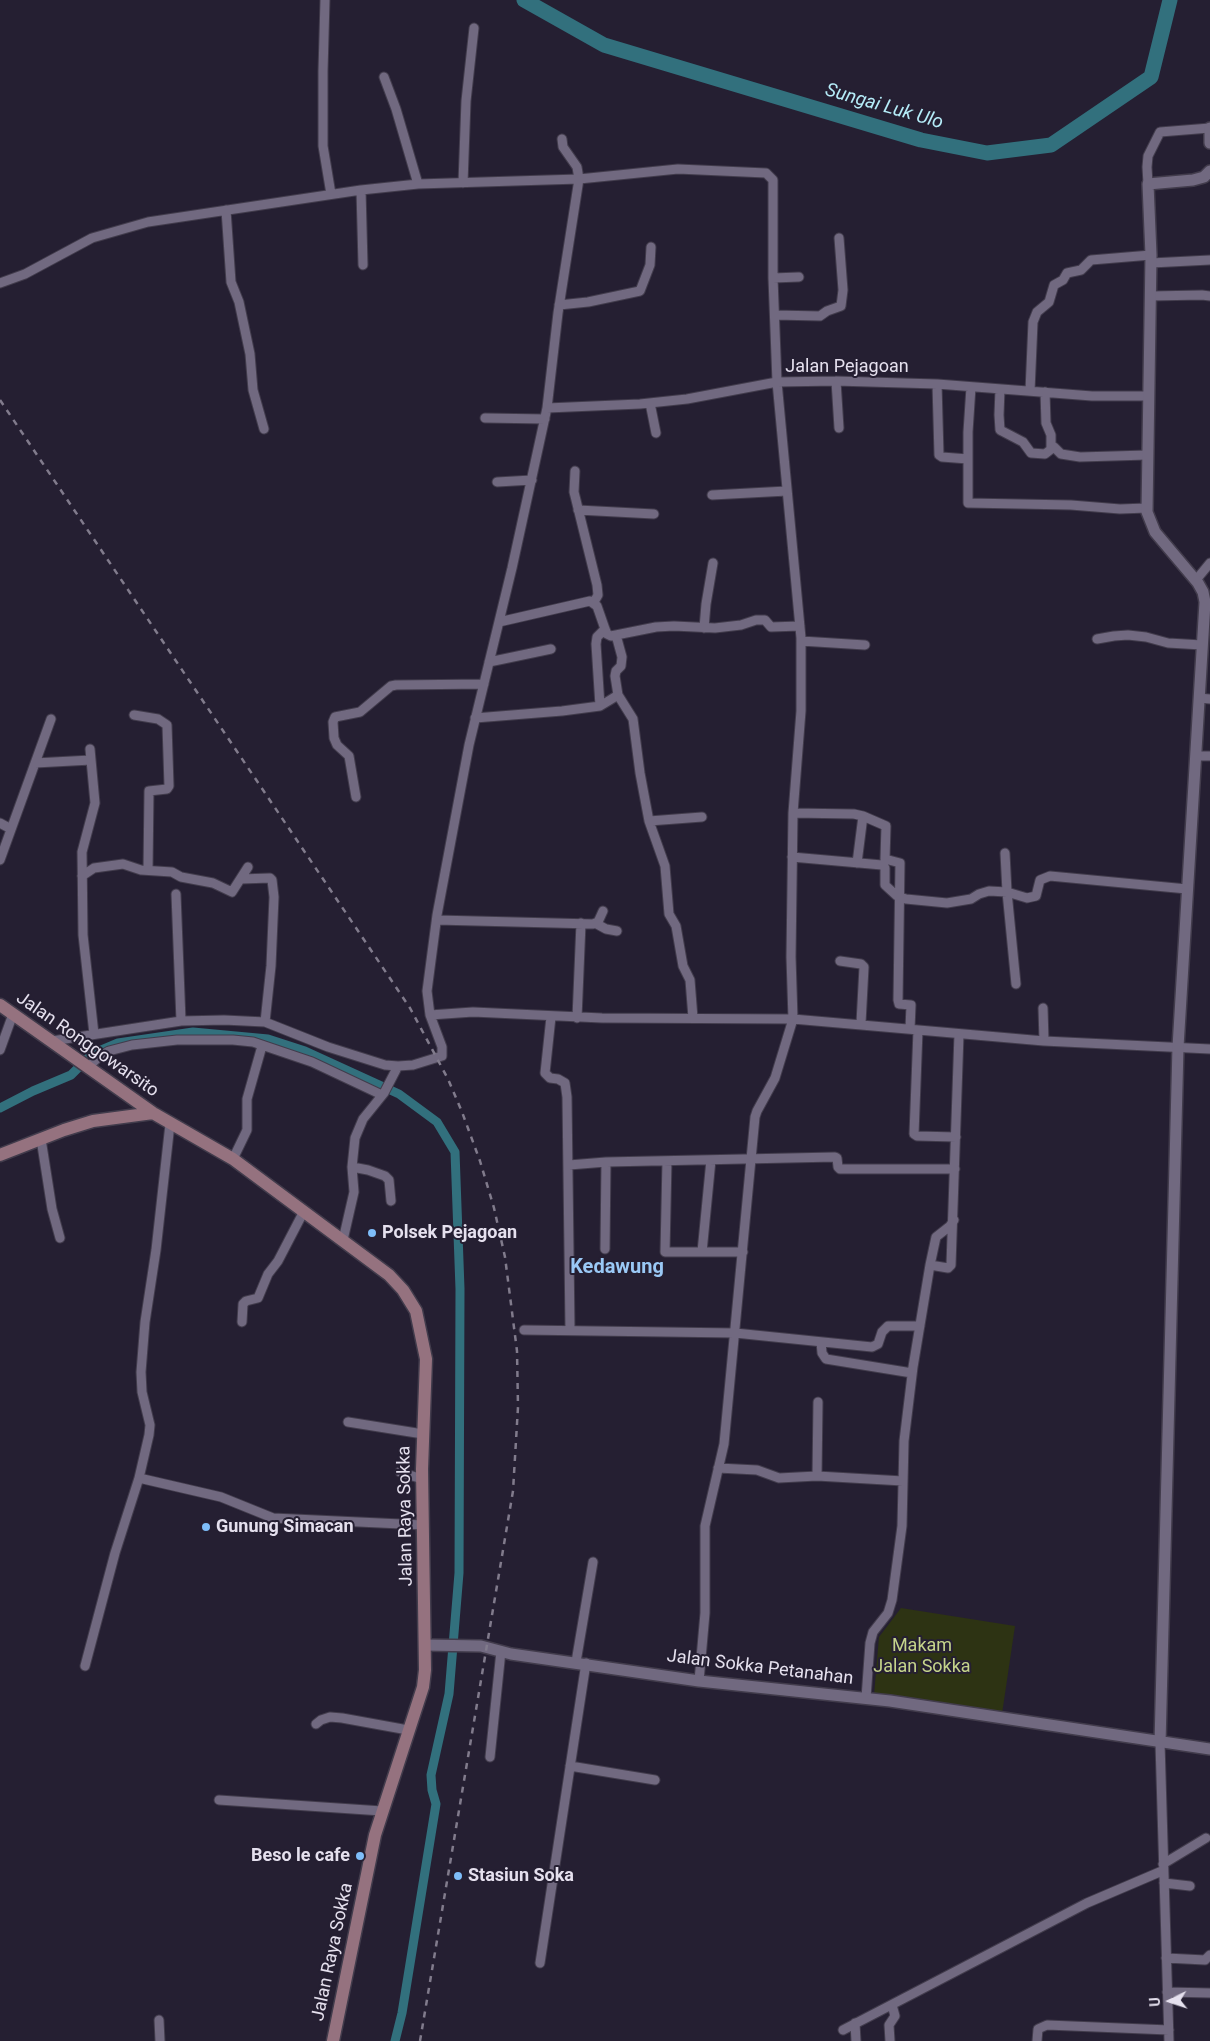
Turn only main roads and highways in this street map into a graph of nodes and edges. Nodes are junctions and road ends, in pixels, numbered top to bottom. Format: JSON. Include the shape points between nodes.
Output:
{"nodes":[{"id":1,"x":0,"y":1005,"type":"edge"},
{"id":2,"x":137,"y":1100,"type":"junction"},
{"id":3,"x":154,"y":1113,"type":"junction"},
{"id":4,"x":128,"y":1116,"type":"junction"},
{"id":5,"x":0,"y":1155,"type":"edge"},
{"id":6,"x":333,"y":2041,"type":"edge"}],
"edges":[{"from":1,"to":2,"type":"main road","name":"Jalan Ronggowarsito"},
{"from":2,"to":3,"type":"main road","name":"Jalan Ronggowarsito"},
{"from":2,"to":4,"type":"main road"},
{"from":3,"to":4,"type":"main road"},
{"from":3,"to":6,"type":"main road","name":"Jalan Raya Sokka","via":[[233,1159],[390,1275],[416,1311],[426,1359],[422,1479],[423,1687],[382,1811]]},
{"from":4,"to":5,"type":"main road","via":[[93,1121]]}]}
